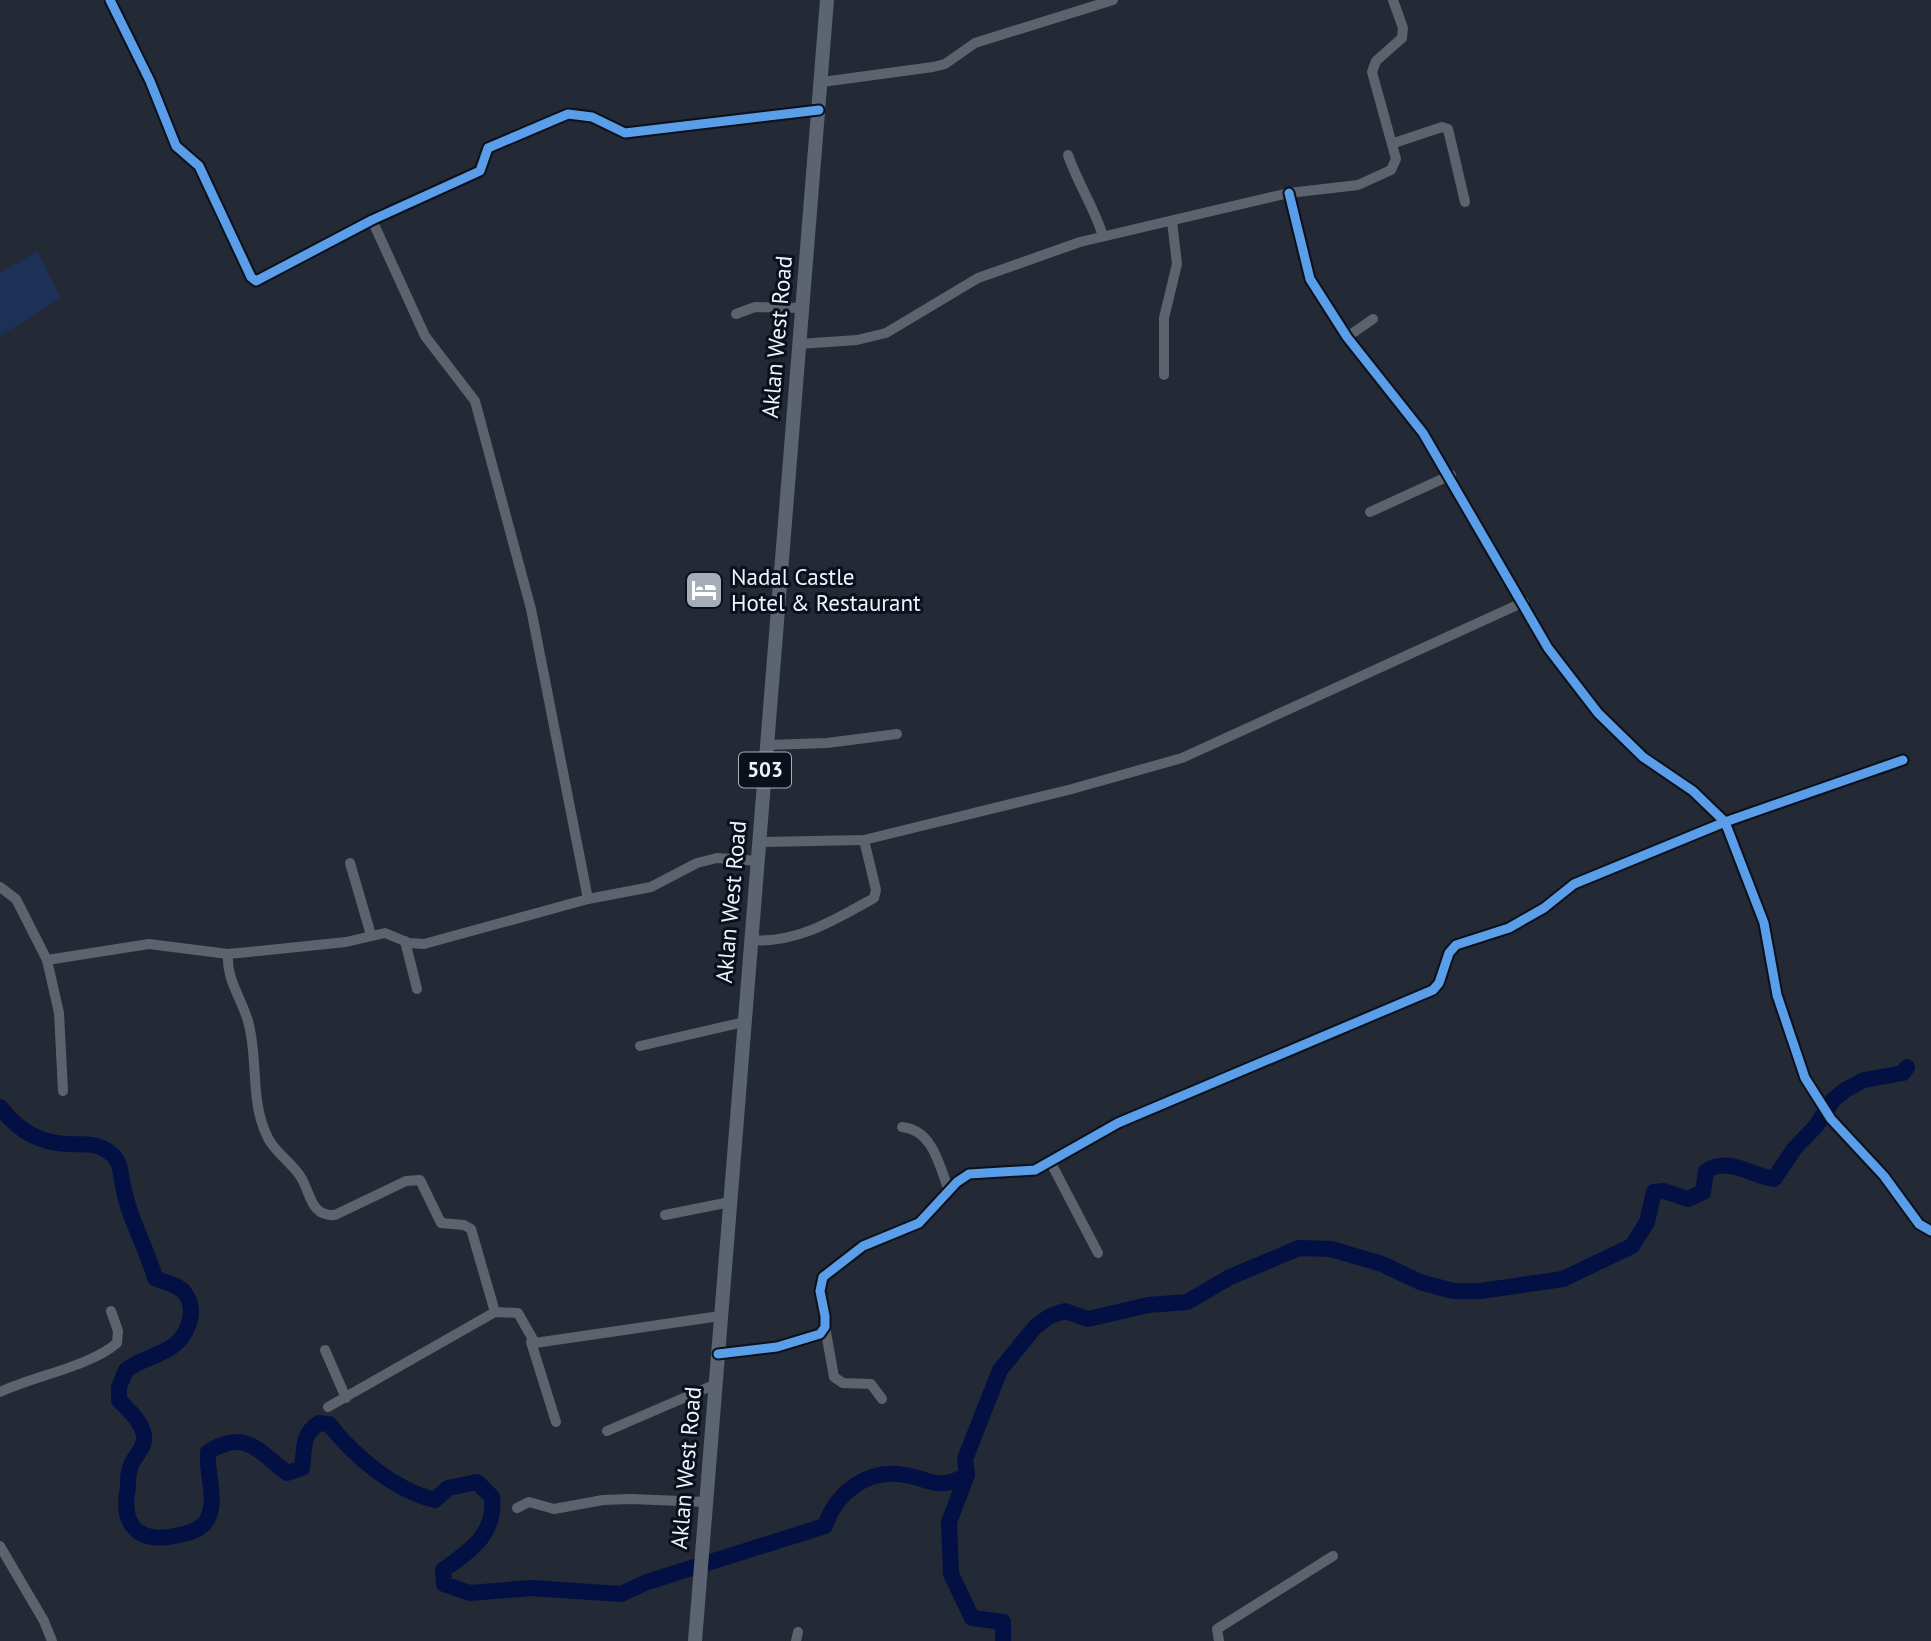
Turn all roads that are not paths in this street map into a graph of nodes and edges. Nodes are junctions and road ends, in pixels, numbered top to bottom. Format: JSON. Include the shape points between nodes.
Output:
{"nodes":[{"id":1,"x":110,"y":0,"type":"edge"},
{"id":2,"x":827,"y":0,"type":"edge"},
{"id":3,"x":1113,"y":0,"type":"edge"},
{"id":4,"x":1393,"y":0,"type":"edge"},
{"id":5,"x":822,"y":82,"type":"junction"},
{"id":6,"x":819,"y":110,"type":"junction"},
{"id":7,"x":1394,"y":144,"type":"junction"},
{"id":8,"x":1068,"y":155,"type":"dead end"},
{"id":9,"x":1289,"y":193,"type":"junction"},
{"id":10,"x":1465,"y":202,"type":"dead end"},
{"id":11,"x":372,"y":220,"type":"junction"},
{"id":12,"x":1172,"y":221,"type":"junction"},
{"id":13,"x":1103,"y":236,"type":"junction"},
{"id":14,"x":802,"y":308,"type":"junction"},
{"id":15,"x":736,"y":314,"type":"dead end"},
{"id":16,"x":1373,"y":319,"type":"dead end"},
{"id":17,"x":1347,"y":337,"type":"junction"},
{"id":18,"x":799,"y":344,"type":"junction"},
{"id":19,"x":1164,"y":375,"type":"dead end"},
{"id":20,"x":1451,"y":475,"type":"junction"},
{"id":21,"x":1370,"y":512,"type":"dead end"},
{"id":22,"x":1524,"y":602,"type":"junction"},
{"id":23,"x":897,"y":734,"type":"dead end"},
{"id":24,"x":767,"y":745,"type":"junction"},
{"id":25,"x":1903,"y":760,"type":"dead end"},
{"id":26,"x":1725,"y":822,"type":"junction"},
{"id":27,"x":864,"y":840,"type":"junction"},
{"id":28,"x":759,"y":842,"type":"junction"},
{"id":29,"x":758,"y":861,"type":"junction"},
{"id":30,"x":350,"y":863,"type":"dead end"},
{"id":31,"x":0,"y":887,"type":"edge"},
{"id":32,"x":588,"y":899,"type":"junction"},
{"id":33,"x":372,"y":935,"type":"junction"},
{"id":34,"x":751,"y":940,"type":"junction"},
{"id":35,"x":404,"y":941,"type":"junction"},
{"id":36,"x":228,"y":954,"type":"junction"},
{"id":37,"x":47,"y":960,"type":"junction"},
{"id":38,"x":418,"y":989,"type":"dead end"},
{"id":39,"x":744,"y":1022,"type":"junction"},
{"id":40,"x":640,"y":1046,"type":"dead end"},
{"id":41,"x":63,"y":1091,"type":"dead end"},
{"id":42,"x":902,"y":1127,"type":"dead end"},
{"id":43,"x":1051,"y":1163,"type":"junction"},
{"id":44,"x":949,"y":1191,"type":"junction"},
{"id":45,"x":730,"y":1202,"type":"junction"},
{"id":46,"x":665,"y":1215,"type":"dead end"},
{"id":47,"x":1931,"y":1231,"type":"edge"},
{"id":48,"x":1098,"y":1253,"type":"dead end"},
{"id":49,"x":111,"y":1311,"type":"dead end"},
{"id":50,"x":495,"y":1312,"type":"junction"},
{"id":51,"x":720,"y":1316,"type":"junction"},
{"id":52,"x":825,"y":1327,"type":"junction"},
{"id":53,"x":531,"y":1342,"type":"junction"},
{"id":54,"x":325,"y":1350,"type":"dead end"},
{"id":55,"x":718,"y":1354,"type":"junction"},
{"id":56,"x":716,"y":1384,"type":"junction"},
{"id":57,"x":0,"y":1392,"type":"edge"},
{"id":58,"x":346,"y":1398,"type":"junction"},
{"id":59,"x":881,"y":1399,"type":"dead end"},
{"id":60,"x":328,"y":1407,"type":"dead end"},
{"id":61,"x":556,"y":1422,"type":"dead end"},
{"id":62,"x":607,"y":1432,"type":"dead end"},
{"id":63,"x":706,"y":1502,"type":"junction"},
{"id":64,"x":517,"y":1508,"type":"dead end"},
{"id":65,"x":0,"y":1546,"type":"edge"},
{"id":66,"x":1333,"y":1556,"type":"dead end"},
{"id":67,"x":12,"y":1568,"type":"junction"},
{"id":68,"x":0,"y":1575,"type":"edge"},
{"id":69,"x":52,"y":1641,"type":"edge"},
{"id":70,"x":695,"y":1641,"type":"edge"},
{"id":71,"x":1219,"y":1641,"type":"edge"}],
"edges":[{"from":1,"to":11,"type":"street","via":[[176,146],[199,166],[252,279],[261,281]]},
{"from":2,"to":5,"type":"main road","name":"Aklan West Road","number":"503"},
{"from":3,"to":5,"type":"street","via":[[975,43],[945,64]]},
{"from":4,"to":7,"type":"street","via":[[1402,38],[1376,61],[1372,72]]},
{"from":5,"to":6,"type":"main road","name":"Aklan West Road","number":"503"},
{"from":6,"to":11,"type":"street","via":[[625,134],[592,117],[561,116],[488,148],[480,171]]},
{"from":6,"to":14,"type":"main road","name":"Aklan West Road","number":"503"},
{"from":7,"to":9,"type":"street","via":[[1396,159],[1391,170],[1358,185]]},
{"from":7,"to":10,"type":"street","via":[[1442,127],[1448,129]]},
{"from":8,"to":13,"type":"street"},
{"from":9,"to":12,"type":"street"},
{"from":9,"to":17,"type":"street","via":[[1310,279]]},
{"from":11,"to":32,"type":"street","via":[[425,336],[475,401],[531,609]]},
{"from":12,"to":13,"type":"street"},
{"from":12,"to":19,"type":"street","via":[[1177,264],[1164,318]]},
{"from":13,"to":18,"type":"street","via":[[978,278],[886,333]]},
{"from":14,"to":15,"type":"street","via":[[755,307]]},
{"from":14,"to":18,"type":"main road","name":"Aklan West Road","number":"503"},
{"from":16,"to":17,"type":"street"},
{"from":17,"to":20,"type":"street"},
{"from":18,"to":24,"type":"main road","name":"Aklan West Road","number":"503"},
{"from":20,"to":21,"type":"street"},
{"from":20,"to":22,"type":"street"},
{"from":22,"to":26,"type":"street","via":[[1548,648],[1598,713],[1643,757],[1693,791]]},
{"from":22,"to":27,"type":"street","via":[[1182,758]]},
{"from":23,"to":24,"type":"street"},
{"from":24,"to":28,"type":"main road","name":"Aklan West Road","number":"503"},
{"from":25,"to":26,"type":"street"},
{"from":26,"to":43,"type":"street","via":[[1574,884],[1509,928],[1456,945],[1433,990],[1118,1123]]},
{"from":26,"to":47,"type":"street","via":[[1764,923],[1777,995],[1805,1078],[1832,1119],[1884,1176],[1919,1224]]},
{"from":27,"to":28,"type":"street"},
{"from":27,"to":34,"type":"street","via":[[874,898],[794,937],[779,942]]},
{"from":28,"to":29,"type":"main road","name":"Aklan West Road","number":"503"},
{"from":29,"to":32,"type":"street","via":[[717,858],[651,887]]},
{"from":29,"to":34,"type":"main road","name":"Aklan West Road","number":"503"},
{"from":30,"to":33,"type":"street"},
{"from":31,"to":37,"type":"street","via":[[16,899]]},
{"from":32,"to":35,"type":"street","via":[[424,944]]},
{"from":33,"to":35,"type":"street","via":[[384,933]]},
{"from":33,"to":36,"type":"street"},
{"from":34,"to":39,"type":"main road","name":"Aklan West Road","number":"503"},
{"from":35,"to":38,"type":"street"},
{"from":36,"to":37,"type":"street","via":[[149,944]]},
{"from":36,"to":50,"type":"street","via":[[229,974],[248,1020],[254,1091],[268,1139],[295,1166],[315,1210],[335,1215],[406,1181],[420,1180],[441,1223],[471,1229]]},
{"from":37,"to":41,"type":"street","via":[[59,1013]]},
{"from":39,"to":40,"type":"street"},
{"from":39,"to":45,"type":"main road","name":"Aklan West Road","number":"503"},
{"from":42,"to":44,"type":"street","via":[[914,1128],[929,1143]]},
{"from":43,"to":44,"type":"street","via":[[1035,1170],[970,1174]]},
{"from":43,"to":48,"type":"street"},
{"from":44,"to":52,"type":"street","via":[[919,1223],[863,1246],[822,1277]]},
{"from":45,"to":46,"type":"street"},
{"from":45,"to":51,"type":"main road","name":"Aklan West Road","number":"503"},
{"from":49,"to":57,"type":"street","via":[[117,1343],[107,1353]]},
{"from":50,"to":53,"type":"street","via":[[518,1313]]},
{"from":50,"to":58,"type":"street"},
{"from":51,"to":53,"type":"street"},
{"from":51,"to":55,"type":"main road","name":"Aklan West Road","number":"503"},
{"from":52,"to":55,"type":"street","via":[[820,1334],[799,1342]]},
{"from":52,"to":59,"type":"street","via":[[834,1377],[843,1383],[871,1384]]},
{"from":53,"to":61,"type":"street"},
{"from":54,"to":58,"type":"street"},
{"from":55,"to":56,"type":"main road","name":"Aklan West Road","number":"503"},
{"from":56,"to":62,"type":"street"},
{"from":56,"to":63,"type":"main road","name":"Aklan West Road","number":"503"},
{"from":58,"to":60,"type":"street"},
{"from":63,"to":64,"type":"street","via":[[631,1499],[554,1508],[529,1502]]},
{"from":63,"to":70,"type":"main road","name":"Aklan West Road","number":"503"},
{"from":65,"to":67,"type":"street"},
{"from":66,"to":71,"type":"street","via":[[1217,1629]]},
{"from":67,"to":68,"type":"street"},
{"from":67,"to":69,"type":"street"}]}
